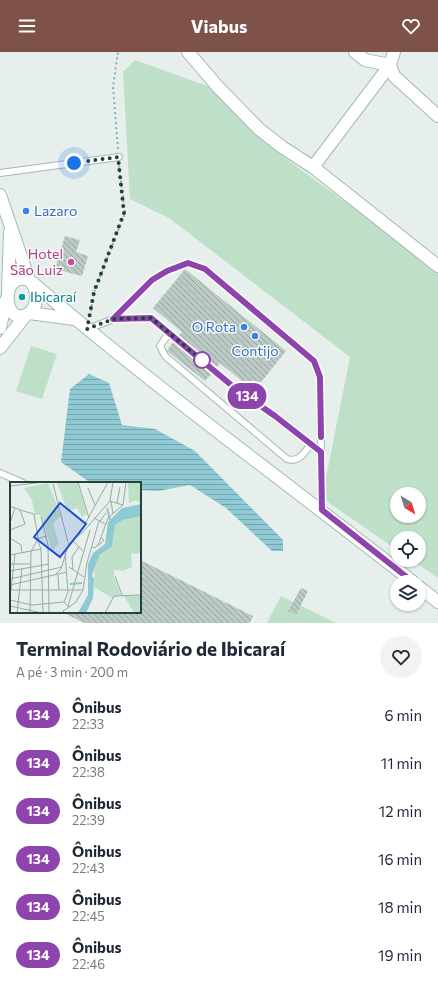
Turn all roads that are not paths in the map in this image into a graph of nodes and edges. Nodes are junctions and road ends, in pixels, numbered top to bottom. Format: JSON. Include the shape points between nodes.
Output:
{"nodes":[{"id":1,"x":188,"y":52,"type":"edge"},
{"id":2,"x":355,"y":52,"type":"edge"},
{"id":3,"x":394,"y":52,"type":"edge"},
{"id":4,"x":390,"y":65,"type":"junction"},
{"id":5,"x":438,"y":116,"type":"edge"},
{"id":6,"x":118,"y":157,"type":"road end"},
{"id":7,"x":313,"y":167,"type":"junction"},
{"id":8,"x":0,"y":173,"type":"edge"},
{"id":9,"x":0,"y":195,"type":"edge"},
{"id":10,"x":10,"y":225,"type":"junction"},
{"id":11,"x":438,"y":266,"type":"edge"},
{"id":12,"x":31,"y":282,"type":"junction"},
{"id":13,"x":7,"y":294,"type":"junction"},
{"id":14,"x":27,"y":314,"type":"junction"},
{"id":15,"x":74,"y":319,"type":"junction"},
{"id":16,"x":113,"y":319,"type":"junction"},
{"id":17,"x":87,"y":329,"type":"junction"},
{"id":18,"x":3,"y":332,"type":"edge"},
{"id":19,"x":169,"y":333,"type":"junction"},
{"id":20,"x":0,"y":348,"type":"edge"},
{"id":21,"x":311,"y":444,"type":"junction"},
{"id":22,"x":321,"y":452,"type":"junction"},
{"id":23,"x":0,"y":473,"type":"edge"},
{"id":24,"x":20,"y":482,"type":"edge"},
{"id":25,"x":322,"y":510,"type":"junction"},
{"id":26,"x":404,"y":575,"type":"edge"},
{"id":27,"x":426,"y":593,"type":"edge"},
{"id":28,"x":438,"y":602,"type":"edge"}],
"edges":[{"from":1,"to":7,"type":"main road","via":[[259,129]]},
{"from":2,"to":4,"type":"main road","via":[[365,60]]},
{"from":3,"to":4,"type":"main road"},
{"from":4,"to":5,"type":"main road","via":[[394,76]]},
{"from":4,"to":7,"type":"main road"},
{"from":6,"to":8,"type":"lane"},
{"from":7,"to":11,"type":"main road"},
{"from":9,"to":10,"type":"main road"},
{"from":10,"to":12,"type":"main road"},
{"from":10,"to":13,"type":"main road"},
{"from":12,"to":13,"type":"main road","via":[[12,282]]},
{"from":12,"to":14,"type":"main road","via":[[36,297],[33,307]]},
{"from":12,"to":15,"type":"main road"},
{"from":13,"to":14,"type":"main road","via":[[8,307],[13,314]]},
{"from":13,"to":18,"type":"main road"},
{"from":14,"to":15,"type":"main road"},
{"from":14,"to":18,"type":"main road"},
{"from":15,"to":17,"type":"main road"},
{"from":16,"to":17,"type":"lane"},
{"from":16,"to":19,"type":"lane","via":[[151,318]]},
{"from":16,"to":22,"type":"lane","via":[[152,280],[167,271],[188,263],[205,269],[314,361],[320,377]]},
{"from":17,"to":25,"type":"main road","via":[[162,390]]},
{"from":18,"to":20,"type":"main road"},
{"from":19,"to":21,"type":"lane","via":[[236,389]]},
{"from":19,"to":21,"type":"lane","via":[[160,346],[165,356],[287,459],[297,460]]},
{"from":21,"to":22,"type":"lane"},
{"from":22,"to":25,"type":"lane"},
{"from":23,"to":24,"type":"lane"},
{"from":25,"to":26,"type":"main road"},
{"from":27,"to":28,"type":"main road"}]}
